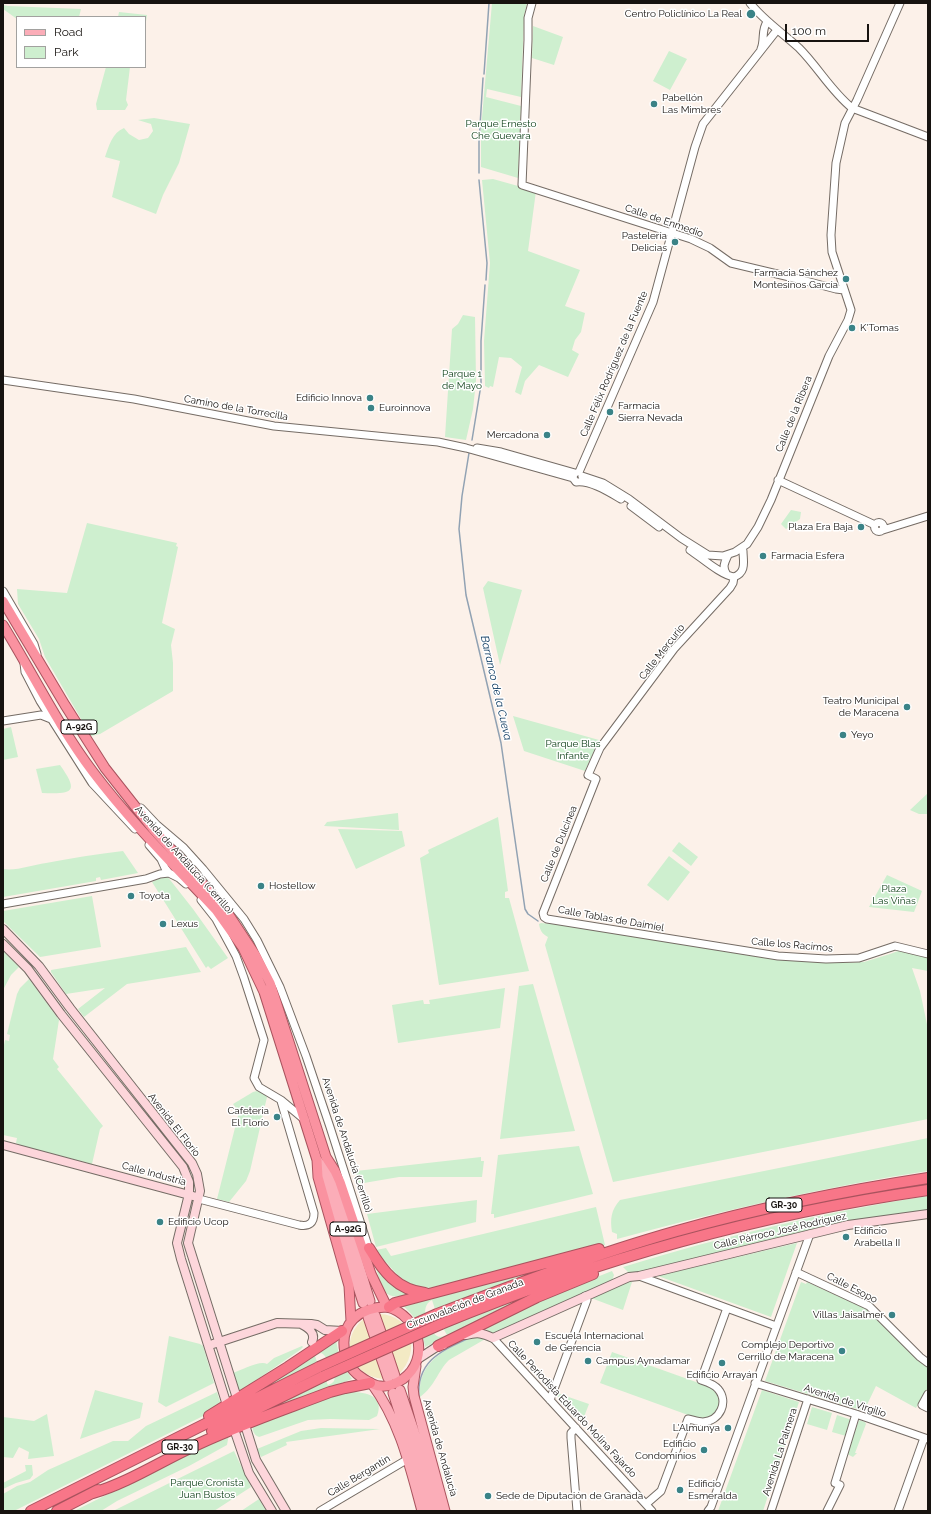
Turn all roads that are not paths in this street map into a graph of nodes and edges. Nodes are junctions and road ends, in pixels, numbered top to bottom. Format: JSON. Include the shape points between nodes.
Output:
{"nodes":[{"id":1,"x":532,"y":3,"type":"edge"},
{"id":2,"x":750,"y":3,"type":"edge"},
{"id":3,"x":900,"y":3,"type":"edge"},
{"id":4,"x":767,"y":22,"type":"junction"},
{"id":5,"x":777,"y":30,"type":"junction"},
{"id":6,"x":764,"y":32,"type":"junction"},
{"id":7,"x":772,"y":37,"type":"junction"},
{"id":8,"x":761,"y":50,"type":"junction"},
{"id":9,"x":852,"y":108,"type":"junction"},
{"id":10,"x":928,"y":137,"type":"edge"},
{"id":11,"x":672,"y":232,"type":"junction"},
{"id":12,"x":844,"y":290,"type":"junction"},
{"id":13,"x":3,"y":380,"type":"edge"},
{"id":14,"x":578,"y":476,"type":"junction"},
{"id":15,"x":778,"y":480,"type":"junction"},
{"id":16,"x":928,"y":516,"type":"edge"},
{"id":17,"x":758,"y":527,"type":"junction"},
{"id":18,"x":681,"y":538,"type":"joint"},
{"id":19,"x":743,"y":551,"type":"junction"},
{"id":20,"x":730,"y":556,"type":"junction"},
{"id":21,"x":702,"y":558,"type":"junction"},
{"id":22,"x":743,"y":567,"type":"junction"},
{"id":23,"x":726,"y":573,"type":"junction"},
{"id":24,"x":734,"y":577,"type":"junction"},
{"id":25,"x":3,"y":591,"type":"edge"},
{"id":26,"x":3,"y":601,"type":"edge"},
{"id":27,"x":3,"y":625,"type":"edge"},
{"id":28,"x":38,"y":658,"type":"junction"},
{"id":29,"x":24,"y":659,"type":"junction"},
{"id":30,"x":40,"y":701,"type":"junction"},
{"id":31,"x":33,"y":715,"type":"junction"},
{"id":32,"x":51,"y":720,"type":"junction"},
{"id":33,"x":3,"y":721,"type":"edge"},
{"id":34,"x":64,"y":728,"type":"junction"},
{"id":35,"x":66,"y":745,"type":"junction"},
{"id":36,"x":596,"y":779,"type":"joint"},
{"id":37,"x":124,"y":794,"type":"junction"},
{"id":38,"x":180,"y":845,"type":"junction"},
{"id":39,"x":165,"y":856,"type":"junction"},
{"id":40,"x":191,"y":856,"type":"junction"},
{"id":41,"x":178,"y":871,"type":"junction"},
{"id":42,"x":153,"y":876,"type":"junction"},
{"id":43,"x":192,"y":890,"type":"junction"},
{"id":44,"x":203,"y":896,"type":"junction"},
{"id":45,"x":3,"y":904,"type":"edge"},
{"id":46,"x":544,"y":917,"type":"joint"},
{"id":47,"x":3,"y":929,"type":"edge"},
{"id":48,"x":676,"y":940,"type":"joint"},
{"id":49,"x":3,"y":944,"type":"edge"},
{"id":50,"x":928,"y":954,"type":"edge"},
{"id":51,"x":274,"y":974,"type":"junction"},
{"id":52,"x":276,"y":1000,"type":"junction"},
{"id":53,"x":131,"y":1085,"type":"junction"},
{"id":54,"x":122,"y":1092,"type":"junction"},
{"id":55,"x":281,"y":1100,"type":"junction"},
{"id":56,"x":305,"y":1120,"type":"junction"},
{"id":57,"x":171,"y":1137,"type":"junction"},
{"id":58,"x":163,"y":1143,"type":"junction"},
{"id":59,"x":3,"y":1145,"type":"edge"},
{"id":60,"x":321,"y":1159,"type":"junction"},
{"id":61,"x":928,"y":1178,"type":"edge"},
{"id":62,"x":928,"y":1190,"type":"edge"},
{"id":63,"x":189,"y":1194,"type":"junction"},
{"id":64,"x":199,"y":1199,"type":"junction"},
{"id":65,"x":928,"y":1214,"type":"edge"},
{"id":66,"x":806,"y":1235,"type":"junction"},
{"id":67,"x":189,"y":1247,"type":"junction"},
{"id":68,"x":368,"y":1248,"type":"junction"},
{"id":69,"x":178,"y":1250,"type":"junction"},
{"id":70,"x":625,"y":1253,"type":"junction"},
{"id":71,"x":608,"y":1257,"type":"junction"},
{"id":72,"x":796,"y":1272,"type":"junction"},
{"id":73,"x":371,"y":1274,"type":"junction"},
{"id":74,"x":638,"y":1276,"type":"junction"},
{"id":75,"x":429,"y":1294,"type":"junction"},
{"id":76,"x":585,"y":1296,"type":"junction"},
{"id":77,"x":367,"y":1302,"type":"dead end"},
{"id":78,"x":388,"y":1307,"type":"junction"},
{"id":79,"x":727,"y":1308,"type":"junction"},
{"id":80,"x":371,"y":1316,"type":"dead end"},
{"id":81,"x":301,"y":1324,"type":"junction"},
{"id":82,"x":347,"y":1326,"type":"junction"},
{"id":83,"x":776,"y":1326,"type":"junction"},
{"id":84,"x":377,"y":1333,"type":"dead end"},
{"id":85,"x":493,"y":1338,"type":"junction"},
{"id":86,"x":218,"y":1342,"type":"junction"},
{"id":87,"x":312,"y":1342,"type":"joint"},
{"id":88,"x":208,"y":1346,"type":"junction"},
{"id":89,"x":438,"y":1346,"type":"junction"},
{"id":90,"x":384,"y":1354,"type":"dead end"},
{"id":91,"x":417,"y":1363,"type":"junction"},
{"id":92,"x":928,"y":1363,"type":"edge"},
{"id":93,"x":322,"y":1371,"type":"junction"},
{"id":94,"x":392,"y":1377,"type":"dead end"},
{"id":95,"x":269,"y":1380,"type":"junction"},
{"id":96,"x":755,"y":1383,"type":"junction"},
{"id":97,"x":371,"y":1384,"type":"junction"},
{"id":98,"x":928,"y":1394,"type":"edge"},
{"id":99,"x":236,"y":1395,"type":"dead end"},
{"id":100,"x":808,"y":1399,"type":"junction"},
{"id":101,"x":550,"y":1400,"type":"junction"},
{"id":102,"x":226,"y":1402,"type":"dead end"},
{"id":103,"x":925,"y":1407,"type":"edge"},
{"id":104,"x":856,"y":1414,"type":"junction"},
{"id":105,"x":246,"y":1428,"type":"dead end"},
{"id":106,"x":576,"y":1428,"type":"junction"},
{"id":107,"x":235,"y":1432,"type":"dead end"},
{"id":108,"x":582,"y":1435,"type":"junction"},
{"id":109,"x":926,"y":1438,"type":"edge"},
{"id":110,"x":572,"y":1444,"type":"junction"},
{"id":111,"x":146,"y":1454,"type":"junction"},
{"id":112,"x":408,"y":1459,"type":"junction"},
{"id":113,"x":256,"y":1460,"type":"junction"},
{"id":114,"x":245,"y":1464,"type":"junction"},
{"id":115,"x":93,"y":1493,"type":"junction"},
{"id":116,"x":646,"y":1504,"type":"junction"},
{"id":117,"x":31,"y":1511,"type":"edge"},
{"id":118,"x":57,"y":1511,"type":"edge"},
{"id":119,"x":272,"y":1511,"type":"edge"},
{"id":120,"x":286,"y":1511,"type":"edge"},
{"id":121,"x":320,"y":1511,"type":"edge"},
{"id":122,"x":422,"y":1511,"type":"edge"},
{"id":123,"x":430,"y":1511,"type":"edge"},
{"id":124,"x":437,"y":1511,"type":"edge"},
{"id":125,"x":445,"y":1511,"type":"edge"},
{"id":126,"x":577,"y":1511,"type":"edge"},
{"id":127,"x":652,"y":1511,"type":"edge"},
{"id":128,"x":708,"y":1511,"type":"edge"},
{"id":129,"x":771,"y":1511,"type":"edge"},
{"id":130,"x":827,"y":1511,"type":"edge"},
{"id":131,"x":898,"y":1511,"type":"edge"}],
"edges":[{"from":1,"to":11,"type":"street","name":"Calle de Enmedio","via":[[528,18],[522,184]]},
{"from":2,"to":4,"type":"street"},
{"from":3,"to":9,"type":"street"},
{"from":4,"to":5,"type":"street"},
{"from":4,"to":6,"type":"street"},
{"from":5,"to":7,"type":"street","name":"Calle Félix Rodríguez de la Fuente"},
{"from":5,"to":9,"type":"street","via":[[799,48]]},
{"from":6,"to":7,"type":"street"},
{"from":6,"to":8,"type":"street"},
{"from":7,"to":8,"type":"street","name":"Calle Félix Rodríguez de la Fuente"},
{"from":8,"to":11,"type":"street","name":"Calle Félix Rodríguez de la Fuente","via":[[703,124]]},
{"from":9,"to":10,"type":"street"},
{"from":9,"to":12,"type":"street","via":[[836,164],[831,236],[832,252]]},
{"from":11,"to":12,"type":"street","name":"Calle de Enmedio","via":[[710,248],[731,263]]},
{"from":11,"to":14,"type":"street","name":"Calle Félix Rodríguez de la Fuente","via":[[653,302]]},
{"from":12,"to":15,"type":"street","name":"Calle de la Ribera","via":[[851,310],[848,320],[829,356]]},
{"from":13,"to":14,"type":"street","name":"Camino de la Torrecilla","via":[[134,399],[274,426],[479,448],[501,452]]},
{"from":14,"to":18,"type":"street","name":"Camino de la Torrecilla","via":[[603,483]]},
{"from":14,"to":21,"type":"street","name":"Camino de la Torrecilla","via":[[627,503]]},
{"from":15,"to":16,"type":"street","via":[[875,525],[881,522],[883,530]]},
{"from":15,"to":17,"type":"street","name":"Calle de la Ribera"},
{"from":17,"to":19,"type":"street","name":"Calle de la Ribera","via":[[757,536]]},
{"from":17,"to":20,"type":"street","name":"Calle de la Ribera","via":[[746,544]]},
{"from":18,"to":20,"type":"street","name":"Calle de la Ribera","via":[[708,555]]},
{"from":19,"to":20,"type":"street","name":"Calle de la Ribera"},
{"from":19,"to":22,"type":"street"},
{"from":20,"to":21,"type":"street"},
{"from":20,"to":22,"type":"street","via":[[739,559]]},
{"from":20,"to":23,"type":"street","via":[[724,564]]},
{"from":21,"to":23,"type":"street","name":"Camino de la Torrecilla"},
{"from":22,"to":24,"type":"street","via":[[740,574]]},
{"from":23,"to":24,"type":"street"},
{"from":24,"to":36,"type":"street","name":"Calle Mercurio","via":[[730,588],[674,649],[600,748],[588,775]]},
{"from":25,"to":28,"type":"street","via":[[34,644]]},
{"from":26,"to":28,"type":"highway","number":"A-92G"},
{"from":27,"to":29,"type":"highway","number":"A-92G"},
{"from":28,"to":37,"type":"highway","name":"Avenida de Andalucía (Cerrillo)","number":"A-92G","via":[[88,742]]},
{"from":29,"to":30,"type":"street","name":"Avenida de Andalucía (Cerrillo)","via":[[25,672]]},
{"from":29,"to":34,"type":"highway","name":"Avenida de Andalucía (Cerrillo)","number":"A-92G"},
{"from":30,"to":31,"type":"street"},
{"from":30,"to":32,"type":"street","name":"Avenida de Andalucía (Cerrillo)"},
{"from":31,"to":32,"type":"street","via":[[41,715]]},
{"from":31,"to":33,"type":"street"},
{"from":32,"to":35,"type":"street","name":"Avenida de Andalucía (Cerrillo)"},
{"from":34,"to":35,"type":"street"},
{"from":34,"to":39,"type":"highway","name":"Avenida de Andalucía (Cerrillo)","number":"A-92G","via":[[93,772]]},
{"from":35,"to":39,"type":"street","name":"Avenida de Andalucía (Cerrillo)","via":[[92,783]]},
{"from":36,"to":46,"type":"street","name":"Calle de Dulcinea","via":[[543,913]]},
{"from":37,"to":38,"type":"street","name":"Avenida de Andalucía (Cerrillo)","via":[[137,803]]},
{"from":37,"to":39,"type":"highway","name":"Avenida de Andalucía (Cerrillo)","number":"A-92G"},
{"from":38,"to":39,"type":"street"},
{"from":38,"to":40,"type":"street","name":"Avenida de Andalucía (Cerrillo)"},
{"from":39,"to":41,"type":"highway","name":"Avenida de Andalucía (Cerrillo)","number":"A-92G"},
{"from":39,"to":42,"type":"street"},
{"from":40,"to":41,"type":"street"},
{"from":40,"to":51,"type":"street","name":"Avenida de Andalucía (Cerrillo)","via":[[244,919],[258,940]]},
{"from":41,"to":42,"type":"street"},
{"from":41,"to":43,"type":"street","name":"Avenida de Andalucía (Cerrillo)","via":[[179,878]]},
{"from":41,"to":44,"type":"highway","name":"Avenida de Andalucía (Cerrillo)","number":"A-92G"},
{"from":41,"to":52,"type":"highway","name":"Avenida de Andalucía (Cerrillo)","number":"A-92G","via":[[221,904],[243,934],[270,983]]},
{"from":42,"to":45,"type":"street"},
{"from":43,"to":44,"type":"street"},
{"from":43,"to":55,"type":"street","name":"Avenida de Andalucía (Cerrillo)","via":[[216,919],[236,956],[254,1008],[264,1040],[254,1078],[259,1087]]},
{"from":44,"to":56,"type":"highway","name":"Avenida de Andalucía (Cerrillo)","number":"A-92G","via":[[230,928],[259,981]]},
{"from":46,"to":48,"type":"street","name":"Calle Tablas de Daimiel"},
{"from":47,"to":53,"type":"main road","name":"Avenida El Florío","via":[[39,966]]},
{"from":48,"to":50,"type":"street","name":"Calle los Racimos","via":[[805,958],[859,958],[895,946]]},
{"from":49,"to":54,"type":"main road","name":"Avenida El Florío","via":[[28,969]]},
{"from":51,"to":52,"type":"street"},
{"from":51,"to":68,"type":"street","name":"Avenida de Andalucía (Cerrillo)","via":[[306,1056]]},
{"from":52,"to":60,"type":"highway","name":"Avenida de Andalucía (Cerrillo)","number":"A-92G"},
{"from":53,"to":54,"type":"main road"},
{"from":53,"to":57,"type":"main road","name":"Avenida El Florío"},
{"from":54,"to":58,"type":"main road","name":"Avenida El Florío"},
{"from":55,"to":56,"type":"street","name":"Avenida de Andalucía (Cerrillo)"},
{"from":55,"to":64,"type":"street","name":"Calle Industria","via":[[314,1213],[314,1219],[310,1224],[299,1225]]},
{"from":56,"to":60,"type":"highway","name":"Avenida de Andalucía (Cerrillo)","number":"A-92G"},
{"from":57,"to":58,"type":"main road"},
{"from":57,"to":64,"type":"main road","name":"Avenida El Florío","via":[[197,1174]]},
{"from":58,"to":63,"type":"main road","name":"Avenida El Florío","via":[[187,1174]]},
{"from":59,"to":63,"type":"main road","name":"Calle Industria"},
{"from":60,"to":73,"type":"highway","name":"Avenida de Andalucía (Cerrillo)","via":[[340,1182]]},
{"from":60,"to":77,"type":"main road","name":"Avenida de Andalucía (Cerrillo)","number":"A-92G","via":[[323,1175]]},
{"from":60,"to":82,"type":"highway","name":"Avenida de Andalucía (Cerrillo)","via":[[318,1177],[349,1286]]},
{"from":61,"to":70,"type":"highway","number":"GR-30","via":[[776,1206],[642,1242],[628,1241]]},
{"from":62,"to":70,"type":"highway","name":"Circunvalación de Granada","number":"GR-30","via":[[888,1195]]},
{"from":63,"to":64,"type":"main road","name":"Calle Industria"},
{"from":63,"to":69,"type":"main road","name":"Avenida El Florío","via":[[177,1243]]},
{"from":64,"to":67,"type":"main road","name":"Avenida El Florío"},
{"from":65,"to":66,"type":"main road","name":"Calle Párroco José Rodríguez","via":[[848,1225]]},
{"from":66,"to":72,"type":"street"},
{"from":66,"to":74,"type":"main road","name":"Calle Párroco José Rodríguez"},
{"from":67,"to":69,"type":"main road"},
{"from":67,"to":86,"type":"main road","name":"Avenida El Florío"},
{"from":68,"to":73,"type":"street","name":"Avenida de Andalucía (Cerrillo)"},
{"from":68,"to":75,"type":"highway","via":[[395,1282],[414,1292]]},
{"from":69,"to":88,"type":"main road","name":"Avenida El Florío"},
{"from":70,"to":71,"type":"highway","name":"Circunvalación de Granada","number":"GR-30"},
{"from":70,"to":71,"type":"highway"},
{"from":71,"to":75,"type":"highway"},
{"from":71,"to":89,"type":"highway","via":[[537,1297]]},
{"from":71,"to":93,"type":"highway","name":"Circunvalación de Granada","number":"GR-30","bridge":true,"via":[[439,1319]]},
{"from":72,"to":83,"type":"street"},
{"from":72,"to":92,"type":"street","name":"Calle Esopo","via":[[869,1306]]},
{"from":73,"to":78,"type":"highway","name":"Avenida de Andalucía (Cerrillo)"},
{"from":74,"to":76,"type":"main road","name":"Calle Párroco José Rodríguez","via":[[621,1280]]},
{"from":74,"to":79,"type":"street"},
{"from":75,"to":78,"type":"highway"},
{"from":76,"to":85,"type":"main road","name":"Calle Párroco José Rodríguez"},
{"from":76,"to":101,"type":"street","via":[[587,1300]]},
{"from":78,"to":82,"type":"highway","via":[[370,1309]]},
{"from":78,"to":91,"type":"highway","via":[[400,1312],[415,1330],[418,1340]]},
{"from":79,"to":83,"type":"street"},
{"from":79,"to":116,"type":"street","via":[[701,1380],[717,1388],[723,1400],[722,1409],[708,1422],[688,1419],[661,1491]]},
{"from":80,"to":84,"type":"main road"},
{"from":81,"to":82,"type":"main road","via":[[317,1325],[329,1331]]},
{"from":81,"to":86,"type":"main road","via":[[272,1324]]},
{"from":81,"to":87,"type":"main road","via":[[311,1331]]},
{"from":82,"to":95,"type":"highway"},
{"from":82,"to":97,"type":"highway","via":[[343,1344],[346,1359],[358,1376]]},
{"from":83,"to":96,"type":"street"},
{"from":85,"to":89,"type":"main road","via":[[476,1332]]},
{"from":85,"to":101,"type":"street","name":"Calle Periodista Eduardo Molina Fajardo"},
{"from":86,"to":88,"type":"main road"},
{"from":86,"to":99,"type":"main road","name":"Avenida El Florío"},
{"from":87,"to":95,"type":"highway","via":[[307,1349],[276,1371]]},
{"from":88,"to":102,"type":"main road","name":"Avenida El Florío"},
{"from":89,"to":91,"type":"main road"},
{"from":90,"to":94,"type":"main road"},
{"from":91,"to":97,"type":"highway","via":[[412,1372],[399,1382],[386,1386]]},
{"from":91,"to":125,"type":"main road","name":"Avenida de Andalucía","via":[[414,1396]]},
{"from":93,"to":111,"type":"highway","name":"Circunvalación de Granada","number":"GR-30"},
{"from":93,"to":115,"type":"highway","name":"Circunvalación de Granada","number":"GR-30"},
{"from":95,"to":111,"type":"highway","via":[[160,1443]]},
{"from":96,"to":100,"type":"street","name":"Avenida de Virgilio"},
{"from":96,"to":128,"type":"street"},
{"from":97,"to":112,"type":"main road","via":[[392,1415]]},
{"from":97,"to":115,"type":"highway","via":[[330,1392],[251,1422]]},
{"from":98,"to":103,"type":"street"},
{"from":100,"to":104,"type":"street","name":"Avenida de Virgilio"},
{"from":100,"to":129,"type":"street","name":"Avenida La Palmera"},
{"from":101,"to":106,"type":"street","name":"Calle Periodista Eduardo Molina Fajardo"},
{"from":104,"to":109,"type":"street","name":"Avenida de Virgilio"},
{"from":104,"to":130,"type":"street"},
{"from":105,"to":113,"type":"main road"},
{"from":106,"to":108,"type":"street","name":"Calle Periodista Eduardo Molina Fajardo"},
{"from":106,"to":110,"type":"street","via":[[571,1433]]},
{"from":107,"to":114,"type":"main road"},
{"from":108,"to":110,"type":"street"},
{"from":108,"to":116,"type":"street","name":"Calle Periodista Eduardo Molina Fajardo"},
{"from":109,"to":131,"type":"street"},
{"from":110,"to":126,"type":"street"},
{"from":111,"to":117,"type":"highway","name":"Circunvalación de Granada","number":"GR-30"},
{"from":112,"to":121,"type":"street","name":"Calle Bergantín"},
{"from":112,"to":122,"type":"main road"},
{"from":113,"to":114,"type":"main road"},
{"from":113,"to":120,"type":"main road"},
{"from":114,"to":119,"type":"main road"},
{"from":115,"to":118,"type":"highway","name":"Circunvalación de Granada","number":"GR-30"},
{"from":116,"to":127,"type":"street","name":"Calle Periodista Eduardo Molina Fajardo"},
{"from":123,"to":124,"type":"main road","name":"Avenida de Andalucía","via":[[396,1391],[414,1431]]}]}
